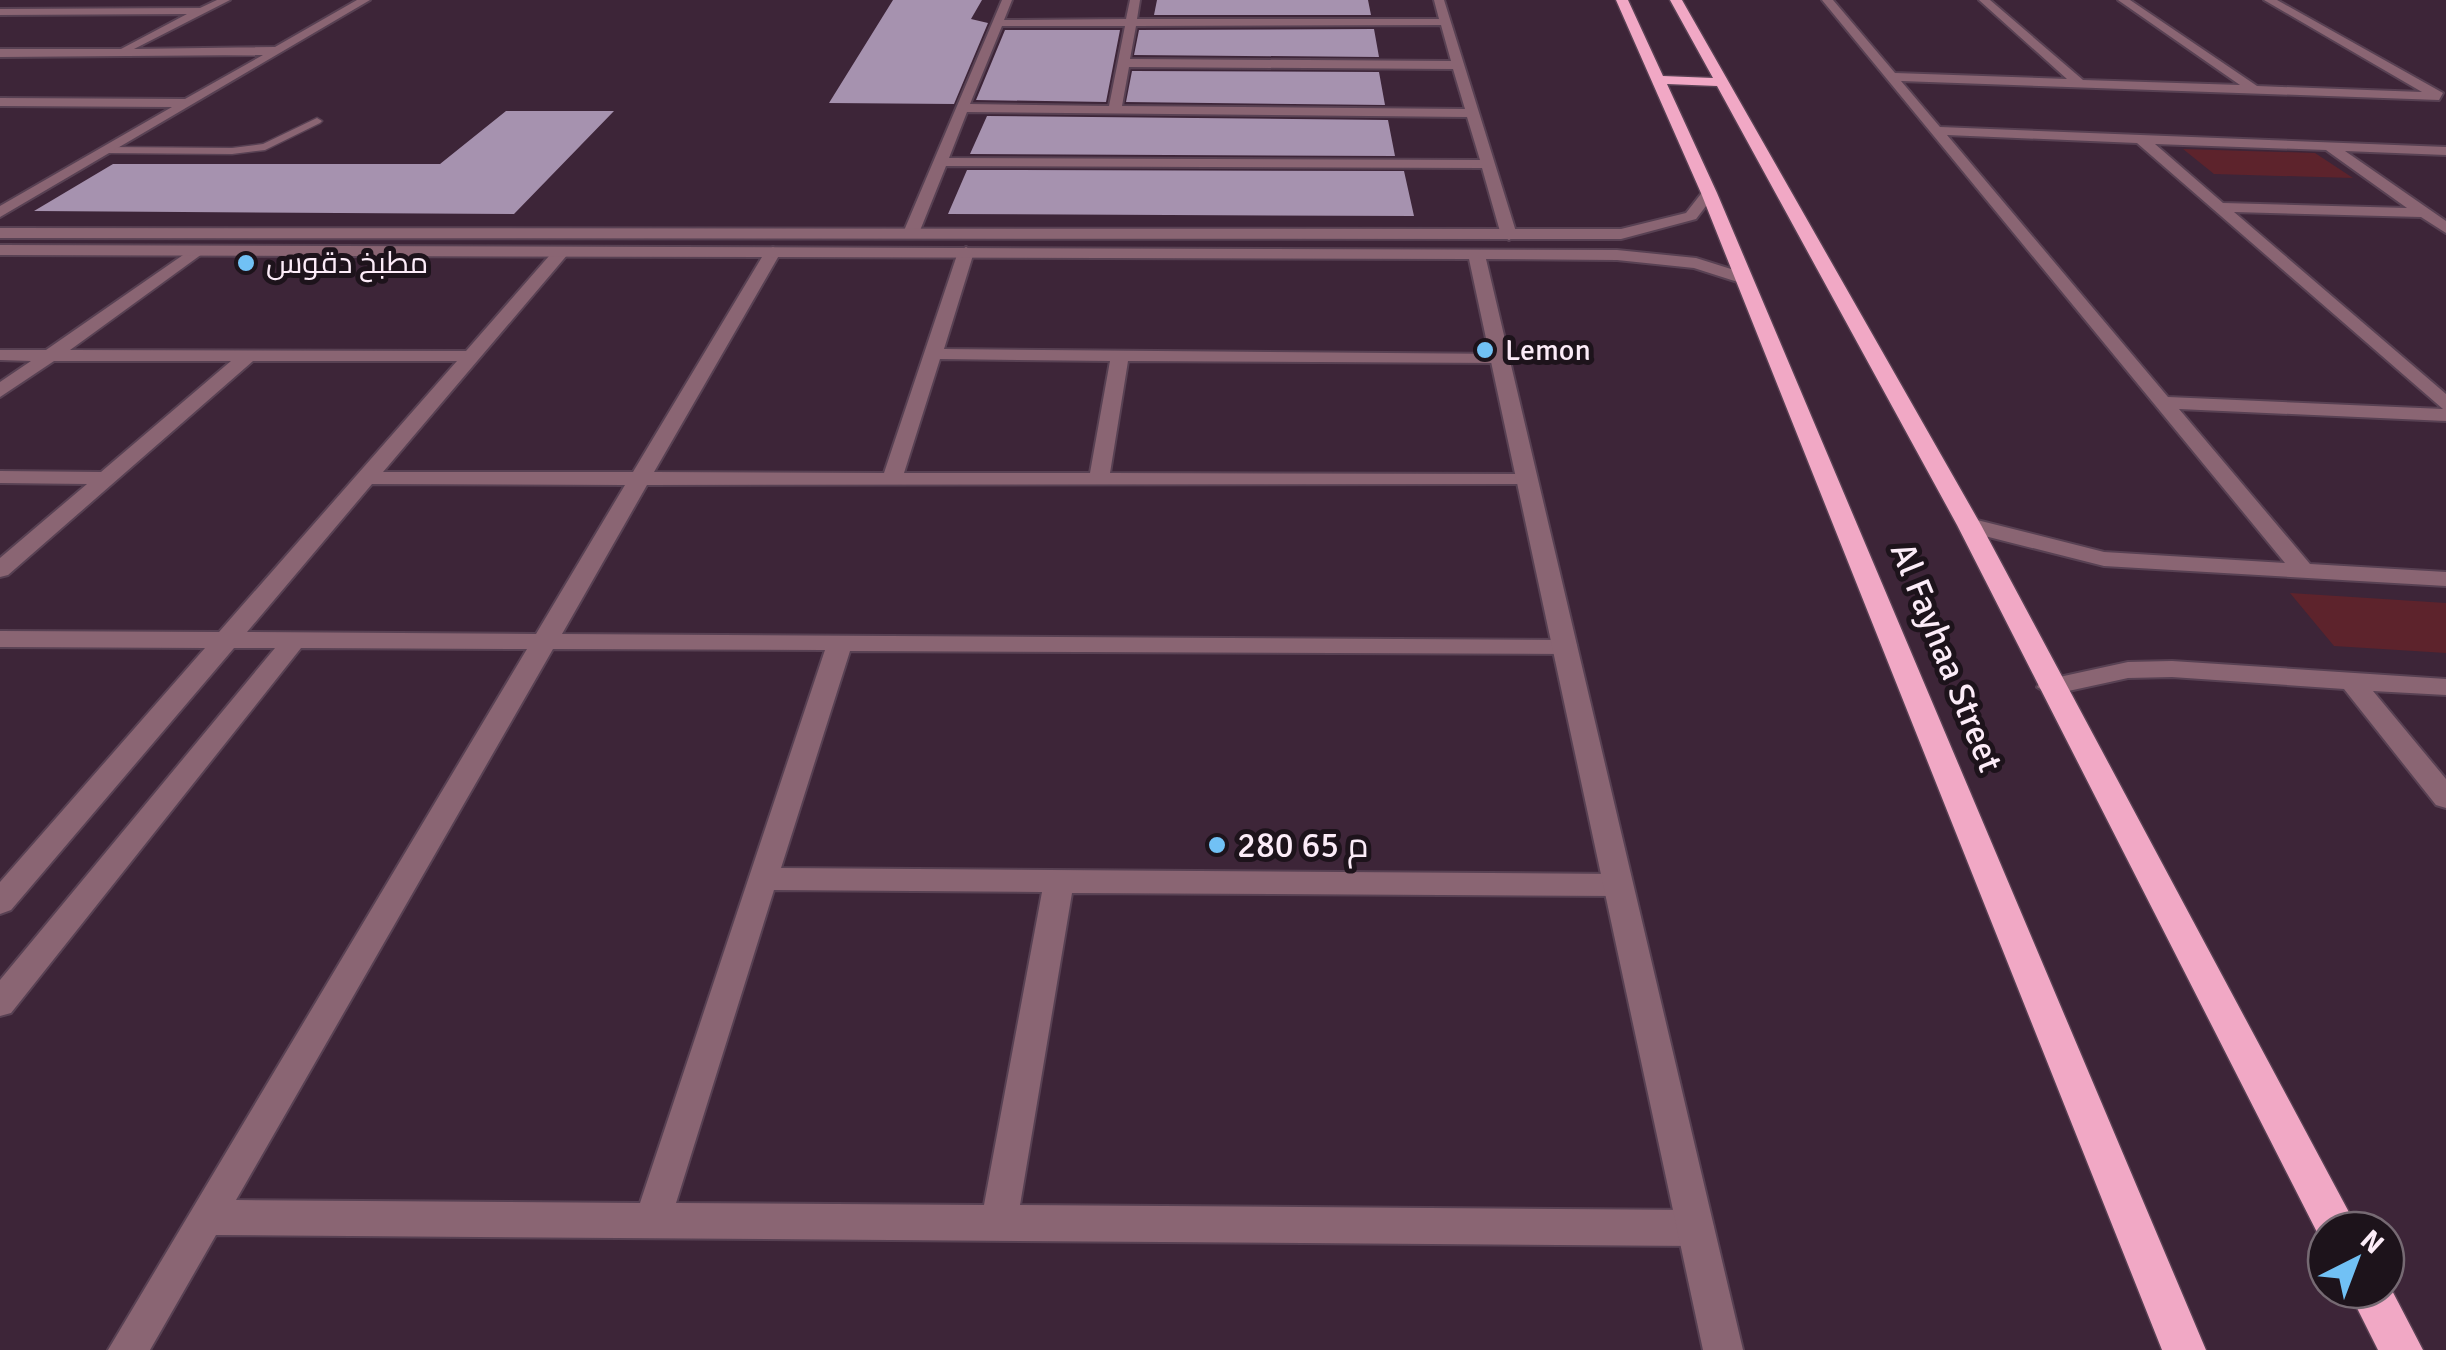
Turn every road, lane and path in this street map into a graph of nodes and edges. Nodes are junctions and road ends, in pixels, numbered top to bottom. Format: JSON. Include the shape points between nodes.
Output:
{"nodes":[{"id":1,"x":108,"y":0,"type":"edge"},
{"id":2,"x":225,"y":0,"type":"edge"},
{"id":3,"x":366,"y":0,"type":"edge"},
{"id":4,"x":1007,"y":0,"type":"edge"},
{"id":5,"x":1135,"y":0,"type":"edge"},
{"id":6,"x":1439,"y":0,"type":"edge"},
{"id":7,"x":1622,"y":0,"type":"edge"},
{"id":8,"x":1676,"y":0,"type":"edge"},
{"id":9,"x":1827,"y":0,"type":"edge"},
{"id":10,"x":1984,"y":0,"type":"edge"},
{"id":11,"x":2123,"y":0,"type":"edge"},
{"id":12,"x":2269,"y":0,"type":"edge"},
{"id":13,"x":202,"y":11,"type":"junction"},
{"id":14,"x":0,"y":12,"type":"edge"},
{"id":15,"x":83,"y":12,"type":"junction"},
{"id":16,"x":998,"y":22,"type":"junction"},
{"id":17,"x":1128,"y":22,"type":"junction"},
{"id":18,"x":1446,"y":22,"type":"junction"},
{"id":19,"x":278,"y":50,"type":"junction"},
{"id":20,"x":120,"y":52,"type":"junction"},
{"id":21,"x":0,"y":53,"type":"edge"},
{"id":22,"x":1122,"y":64,"type":"junction"},
{"id":23,"x":1458,"y":66,"type":"junction"},
{"id":24,"x":2404,"y":76,"type":"junction"},
{"id":25,"x":2432,"y":76,"type":"dead end"},
{"id":26,"x":1891,"y":77,"type":"junction"},
{"id":27,"x":1659,"y":80,"type":"junction"},
{"id":28,"x":1720,"y":82,"type":"junction"},
{"id":29,"x":2080,"y":84,"type":"junction"},
{"id":30,"x":2255,"y":90,"type":"junction"},
{"id":31,"x":2443,"y":98,"type":"edge"},
{"id":32,"x":0,"y":102,"type":"edge"},
{"id":33,"x":24,"y":102,"type":"junction"},
{"id":34,"x":187,"y":104,"type":"junction"},
{"id":35,"x":963,"y":108,"type":"junction"},
{"id":36,"x":1115,"y":110,"type":"junction"},
{"id":37,"x":1473,"y":113,"type":"junction"},
{"id":38,"x":0,"y":114,"type":"edge"},
{"id":39,"x":317,"y":121,"type":"dead end"},
{"id":40,"x":1936,"y":131,"type":"junction"},
{"id":41,"x":2141,"y":139,"type":"junction"},
{"id":42,"x":2330,"y":146,"type":"junction"},
{"id":43,"x":108,"y":150,"type":"junction"},
{"id":44,"x":2446,"y":151,"type":"edge"},
{"id":45,"x":940,"y":162,"type":"junction"},
{"id":46,"x":1488,"y":164,"type":"junction"},
{"id":47,"x":1709,"y":193,"type":"junction"},
{"id":48,"x":2219,"y":207,"type":"junction"},
{"id":49,"x":0,"y":212,"type":"edge"},
{"id":50,"x":2425,"y":213,"type":"junction"},
{"id":51,"x":2446,"y":228,"type":"edge"},
{"id":52,"x":0,"y":232,"type":"edge"},
{"id":53,"x":911,"y":233,"type":"junction"},
{"id":54,"x":1138,"y":234,"type":"junction"},
{"id":55,"x":1508,"y":235,"type":"junction"},
{"id":56,"x":0,"y":250,"type":"edge"},
{"id":57,"x":196,"y":250,"type":"junction"},
{"id":58,"x":562,"y":252,"type":"junction"},
{"id":59,"x":773,"y":252,"type":"junction"},
{"id":60,"x":966,"y":252,"type":"junction"},
{"id":61,"x":1136,"y":252,"type":"junction"},
{"id":62,"x":1476,"y":253,"type":"junction"},
{"id":63,"x":1744,"y":279,"type":"junction"},
{"id":64,"x":934,"y":354,"type":"junction"},
{"id":65,"x":0,"y":355,"type":"edge"},
{"id":66,"x":51,"y":355,"type":"junction"},
{"id":67,"x":249,"y":356,"type":"junction"},
{"id":68,"x":472,"y":356,"type":"junction"},
{"id":69,"x":1120,"y":356,"type":"junction"},
{"id":70,"x":1500,"y":358,"type":"junction"},
{"id":71,"x":0,"y":392,"type":"edge"},
{"id":72,"x":2162,"y":402,"type":"junction"},
{"id":73,"x":2446,"y":404,"type":"edge"},
{"id":74,"x":2446,"y":415,"type":"edge"},
{"id":75,"x":0,"y":477,"type":"edge"},
{"id":76,"x":107,"y":478,"type":"junction"},
{"id":77,"x":366,"y":478,"type":"junction"},
{"id":78,"x":639,"y":479,"type":"junction"},
{"id":79,"x":892,"y":479,"type":"junction"},
{"id":80,"x":1099,"y":479,"type":"junction"},
{"id":81,"x":1528,"y":480,"type":"junction"},
{"id":82,"x":1969,"y":525,"type":"junction"},
{"id":83,"x":0,"y":570,"type":"edge"},
{"id":84,"x":2304,"y":571,"type":"junction"},
{"id":85,"x":2446,"y":579,"type":"edge"},
{"id":86,"x":0,"y":640,"type":"edge"},
{"id":87,"x":226,"y":641,"type":"junction"},
{"id":88,"x":294,"y":641,"type":"junction"},
{"id":89,"x":544,"y":642,"type":"junction"},
{"id":90,"x":840,"y":644,"type":"junction"},
{"id":91,"x":1565,"y":646,"type":"junction"},
{"id":92,"x":2351,"y":680,"type":"junction"},
{"id":93,"x":2446,"y":686,"type":"edge"},
{"id":94,"x":2050,"y":687,"type":"junction"},
{"id":95,"x":2446,"y":798,"type":"edge"},
{"id":96,"x":0,"y":866,"type":"edge"},
{"id":97,"x":30,"y":866,"type":"junction"},
{"id":98,"x":764,"y":879,"type":"junction"},
{"id":99,"x":1059,"y":881,"type":"junction"},
{"id":100,"x":1618,"y":885,"type":"junction"},
{"id":101,"x":0,"y":902,"type":"edge"},
{"id":102,"x":0,"y":1003,"type":"edge"},
{"id":103,"x":2326,"y":1210,"type":"edge"},
{"id":104,"x":206,"y":1217,"type":"junction"},
{"id":105,"x":652,"y":1220,"type":"junction"},
{"id":106,"x":1000,"y":1223,"type":"junction"},
{"id":107,"x":1696,"y":1228,"type":"junction"},
{"id":108,"x":2380,"y":1310,"type":"edge"},
{"id":109,"x":128,"y":1350,"type":"edge"},
{"id":110,"x":1723,"y":1350,"type":"edge"},
{"id":111,"x":2184,"y":1350,"type":"edge"},
{"id":112,"x":2401,"y":1350,"type":"edge"}],
"edges":[{"from":1,"to":15,"type":"street"},
{"from":2,"to":13,"type":"street"},
{"from":3,"to":19,"type":"street"},
{"from":4,"to":16,"type":"street"},
{"from":5,"to":17,"type":"street"},
{"from":6,"to":18,"type":"street"},
{"from":7,"to":27,"type":"highway","name":"Al Fayhaa Street"},
{"from":8,"to":28,"type":"highway","name":"Al Fayhaa Street"},
{"from":9,"to":26,"type":"street"},
{"from":10,"to":29,"type":"street"},
{"from":11,"to":30,"type":"street"},
{"from":12,"to":24,"type":"street"},
{"from":13,"to":15,"type":"street"},
{"from":13,"to":20,"type":"street"},
{"from":14,"to":15,"type":"street"},
{"from":16,"to":17,"type":"street"},
{"from":16,"to":35,"type":"street"},
{"from":17,"to":18,"type":"street"},
{"from":17,"to":22,"type":"street"},
{"from":18,"to":23,"type":"street"},
{"from":19,"to":20,"type":"street"},
{"from":19,"to":34,"type":"street"},
{"from":20,"to":21,"type":"street"},
{"from":22,"to":23,"type":"street"},
{"from":22,"to":36,"type":"street"},
{"from":23,"to":37,"type":"street"},
{"from":24,"to":25,"type":"street"},
{"from":24,"to":31,"type":"street"},
{"from":26,"to":29,"type":"street"},
{"from":26,"to":40,"type":"street"},
{"from":27,"to":28,"type":"highway"},
{"from":27,"to":47,"type":"highway","name":"Al Fayhaa Street"},
{"from":28,"to":82,"type":"highway","name":"Al Fayhaa Street"},
{"from":29,"to":30,"type":"street"},
{"from":30,"to":31,"type":"street"},
{"from":32,"to":33,"type":"street"},
{"from":33,"to":34,"type":"street"},
{"from":33,"to":38,"type":"street"},
{"from":34,"to":43,"type":"street"},
{"from":35,"to":36,"type":"street"},
{"from":35,"to":45,"type":"street"},
{"from":36,"to":37,"type":"street"},
{"from":37,"to":46,"type":"street"},
{"from":39,"to":43,"type":"lane","via":[[265,146],[232,151]]},
{"from":40,"to":41,"type":"street"},
{"from":40,"to":72,"type":"street"},
{"from":41,"to":42,"type":"street"},
{"from":41,"to":48,"type":"street"},
{"from":42,"to":44,"type":"street"},
{"from":42,"to":50,"type":"street"},
{"from":43,"to":49,"type":"street"},
{"from":45,"to":46,"type":"street"},
{"from":45,"to":53,"type":"street"},
{"from":46,"to":55,"type":"street"},
{"from":47,"to":55,"type":"street","via":[[1691,216],[1652,230]]},
{"from":47,"to":63,"type":"highway","name":"Al Fayhaa Street"},
{"from":48,"to":50,"type":"street"},
{"from":48,"to":73,"type":"street"},
{"from":50,"to":51,"type":"street"},
{"from":52,"to":53,"type":"street"},
{"from":53,"to":54,"type":"street"},
{"from":54,"to":55,"type":"street"},
{"from":54,"to":61,"type":"street"},
{"from":56,"to":57,"type":"street"},
{"from":57,"to":58,"type":"street"},
{"from":57,"to":66,"type":"street"},
{"from":58,"to":59,"type":"street"},
{"from":58,"to":68,"type":"street"},
{"from":59,"to":60,"type":"street"},
{"from":59,"to":78,"type":"street"},
{"from":60,"to":61,"type":"street"},
{"from":60,"to":64,"type":"street"},
{"from":61,"to":62,"type":"street"},
{"from":62,"to":63,"type":"street","via":[[1643,256]]},
{"from":62,"to":70,"type":"street"},
{"from":63,"to":111,"type":"highway","name":"Al Fayhaa Street"},
{"from":64,"to":69,"type":"street"},
{"from":64,"to":79,"type":"street"},
{"from":65,"to":66,"type":"street"},
{"from":66,"to":67,"type":"street"},
{"from":66,"to":71,"type":"street"},
{"from":67,"to":68,"type":"street"},
{"from":67,"to":76,"type":"street"},
{"from":68,"to":77,"type":"street"},
{"from":69,"to":70,"type":"street"},
{"from":69,"to":80,"type":"street"},
{"from":70,"to":81,"type":"street"},
{"from":72,"to":74,"type":"street"},
{"from":72,"to":84,"type":"street"},
{"from":75,"to":76,"type":"street"},
{"from":76,"to":83,"type":"street"},
{"from":77,"to":78,"type":"street"},
{"from":77,"to":87,"type":"street"},
{"from":78,"to":79,"type":"street"},
{"from":78,"to":89,"type":"street"},
{"from":79,"to":80,"type":"street"},
{"from":80,"to":81,"type":"street"},
{"from":81,"to":91,"type":"street"},
{"from":82,"to":84,"type":"street","via":[[2104,559]]},
{"from":82,"to":94,"type":"highway","name":"Al Fayhaa Street"},
{"from":84,"to":85,"type":"street"},
{"from":86,"to":87,"type":"street"},
{"from":87,"to":88,"type":"street"},
{"from":87,"to":97,"type":"street"},
{"from":88,"to":89,"type":"street"},
{"from":88,"to":102,"type":"street"},
{"from":89,"to":90,"type":"street"},
{"from":89,"to":104,"type":"street"},
{"from":90,"to":91,"type":"street"},
{"from":90,"to":98,"type":"street"},
{"from":91,"to":100,"type":"street"},
{"from":92,"to":93,"type":"street"},
{"from":92,"to":94,"type":"street","via":[[2128,670]]},
{"from":92,"to":95,"type":"street"},
{"from":94,"to":103,"type":"highway","name":"Al Fayhaa Street"},
{"from":96,"to":97,"type":"street"},
{"from":97,"to":101,"type":"street"},
{"from":98,"to":99,"type":"street"},
{"from":98,"to":105,"type":"street"},
{"from":99,"to":100,"type":"street"},
{"from":99,"to":106,"type":"street"},
{"from":100,"to":107,"type":"street"},
{"from":104,"to":105,"type":"street"},
{"from":104,"to":109,"type":"street"},
{"from":105,"to":106,"type":"street"},
{"from":106,"to":107,"type":"street"},
{"from":107,"to":110,"type":"street"},
{"from":108,"to":112,"type":"highway"}]}
